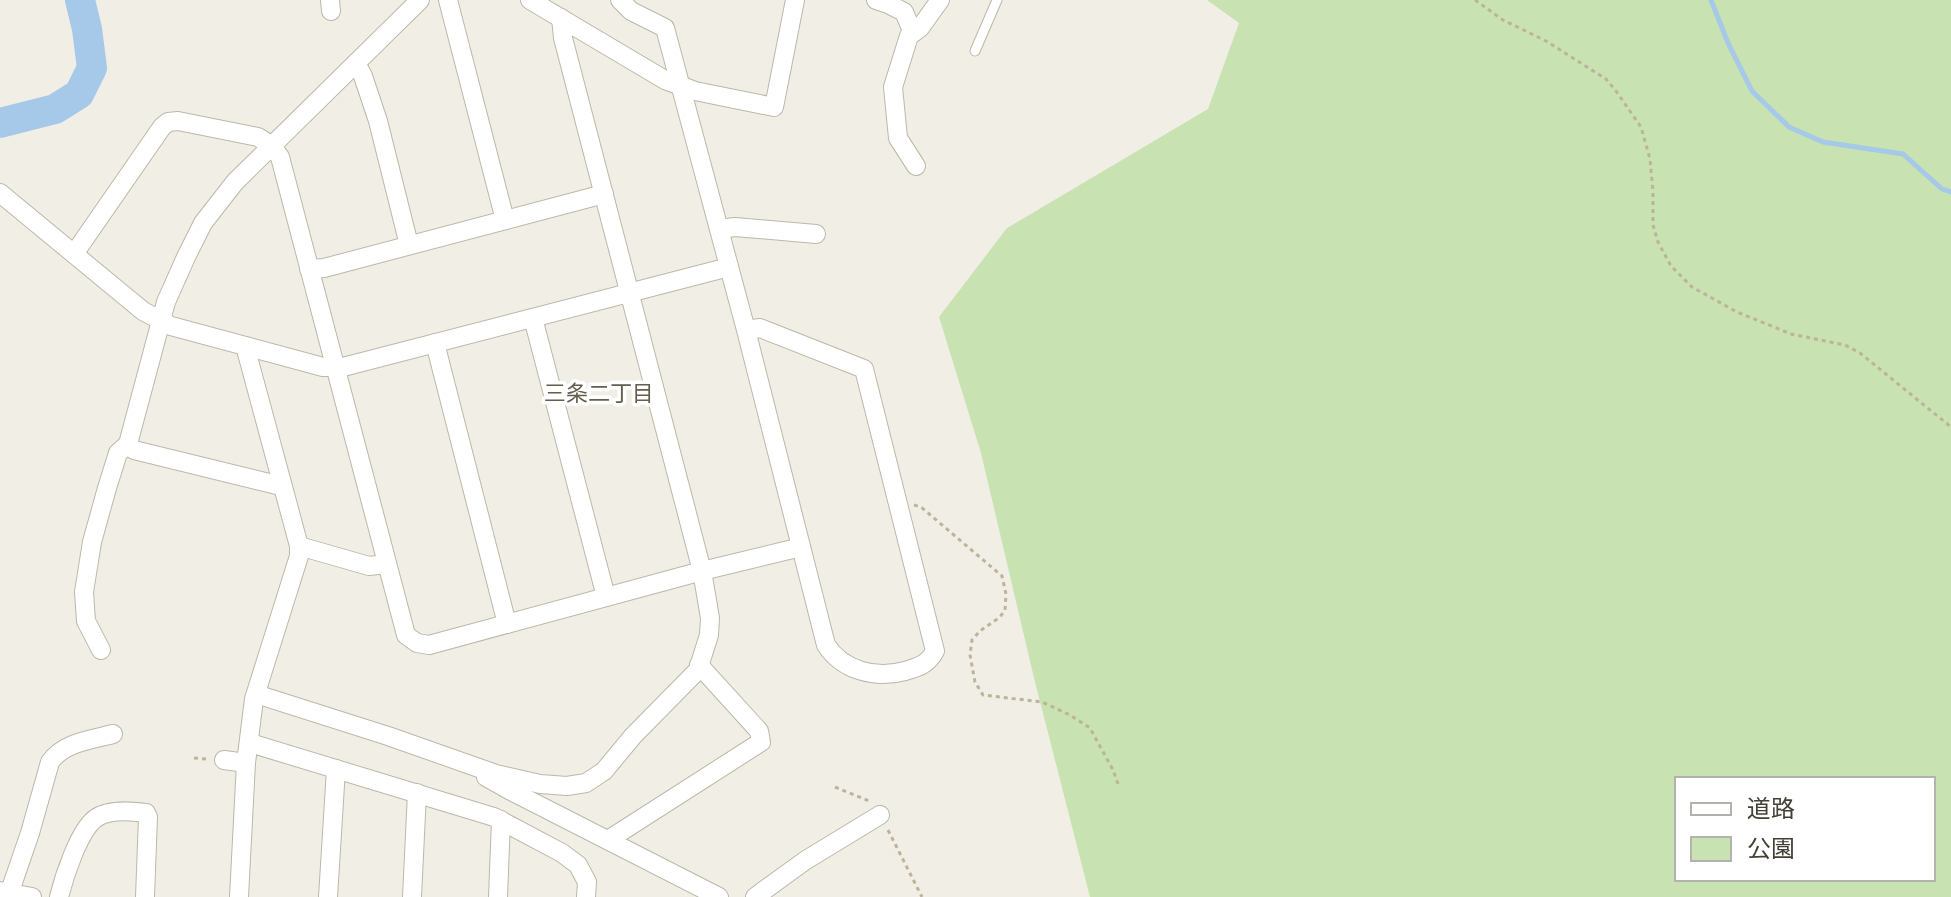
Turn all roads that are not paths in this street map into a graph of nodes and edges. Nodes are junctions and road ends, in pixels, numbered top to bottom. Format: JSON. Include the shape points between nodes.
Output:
{"nodes":[{"id":1,"x":420,"y":0,"type":"edge"},
{"id":2,"x":448,"y":0,"type":"edge"},
{"id":3,"x":530,"y":0,"type":"edge"},
{"id":4,"x":620,"y":0,"type":"edge"},
{"id":5,"x":795,"y":0,"type":"edge"},
{"id":6,"x":876,"y":0,"type":"edge"},
{"id":7,"x":940,"y":0,"type":"edge"},
{"id":8,"x":997,"y":0,"type":"edge"},
{"id":9,"x":561,"y":18,"type":"junction"},
{"id":10,"x":913,"y":33,"type":"junction"},
{"id":11,"x":975,"y":51,"type":"dead end"},
{"id":12,"x":356,"y":63,"type":"junction"},
{"id":13,"x":681,"y":86,"type":"junction"},
{"id":14,"x":272,"y":146,"type":"junction"},
{"id":15,"x":916,"y":166,"type":"dead end"},
{"id":16,"x":0,"y":193,"type":"edge"},
{"id":17,"x":604,"y":194,"type":"junction"},
{"id":18,"x":505,"y":220,"type":"junction"},
{"id":19,"x":719,"y":229,"type":"junction"},
{"id":20,"x":816,"y":234,"type":"dead end"},
{"id":21,"x":409,"y":245,"type":"junction"},
{"id":22,"x":74,"y":254,"type":"junction"},
{"id":23,"x":729,"y":267,"type":"junction"},
{"id":24,"x":309,"y":269,"type":"junction"},
{"id":25,"x":630,"y":293,"type":"junction"},
{"id":26,"x":533,"y":318,"type":"junction"},
{"id":27,"x":161,"y":321,"type":"junction"},
{"id":28,"x":746,"y":330,"type":"junction"},
{"id":29,"x":435,"y":343,"type":"junction"},
{"id":30,"x":245,"y":346,"type":"junction"},
{"id":31,"x":335,"y":368,"type":"junction"},
{"id":32,"x":128,"y":444,"type":"junction"},
{"id":33,"x":281,"y":486,"type":"junction"},
{"id":34,"x":299,"y":546,"type":"junction"},
{"id":35,"x":801,"y":547,"type":"junction"},
{"id":36,"x":387,"y":564,"type":"junction"},
{"id":37,"x":702,"y":571,"type":"junction"},
{"id":38,"x":606,"y":597,"type":"junction"},
{"id":39,"x":507,"y":624,"type":"junction"},
{"id":40,"x":101,"y":650,"type":"dead end"},
{"id":41,"x":699,"y":665,"type":"junction"},
{"id":42,"x":256,"y":694,"type":"junction"},
{"id":43,"x":113,"y":734,"type":"dead end"},
{"id":44,"x":250,"y":743,"type":"junction"},
{"id":45,"x":224,"y":760,"type":"dead end"},
{"id":46,"x":246,"y":763,"type":"junction"},
{"id":47,"x":466,"y":765,"type":"junction"},
{"id":48,"x":336,"y":769,"type":"junction"},
{"id":49,"x":417,"y":793,"type":"junction"},
{"id":50,"x":880,"y":815,"type":"road end"},
{"id":51,"x":501,"y":820,"type":"junction"},
{"id":52,"x":608,"y":840,"type":"junction"},
{"id":53,"x":6,"y":894,"type":"edge"},
{"id":54,"x":32,"y":897,"type":"edge"},
{"id":55,"x":59,"y":897,"type":"edge"},
{"id":56,"x":145,"y":897,"type":"edge"},
{"id":57,"x":239,"y":897,"type":"edge"},
{"id":58,"x":328,"y":897,"type":"edge"},
{"id":59,"x":412,"y":897,"type":"edge"},
{"id":60,"x":498,"y":897,"type":"edge"},
{"id":61,"x":586,"y":897,"type":"edge"},
{"id":62,"x":719,"y":897,"type":"edge"},
{"id":63,"x":755,"y":897,"type":"edge"}],
"edges":[{"from":1,"to":12,"type":"street"},
{"from":2,"to":18,"type":"street"},
{"from":3,"to":9,"type":"street"},
{"from":4,"to":13,"type":"street","via":[[665,28]]},
{"from":5,"to":13,"type":"street","via":[[774,107]]},
{"from":6,"to":10,"type":"street","via":[[904,12]]},
{"from":7,"to":10,"type":"street"},
{"from":8,"to":11,"type":"lane"},
{"from":9,"to":13,"type":"street"},
{"from":9,"to":17,"type":"street"},
{"from":10,"to":15,"type":"street","via":[[893,87],[898,138]]},
{"from":12,"to":14,"type":"street"},
{"from":12,"to":21,"type":"street","via":[[378,121]]},
{"from":13,"to":19,"type":"street"},
{"from":14,"to":22,"type":"street","via":[[258,137],[168,122]]},
{"from":14,"to":24,"type":"street","via":[[280,157]]},
{"from":14,"to":27,"type":"street","via":[[203,223]]},
{"from":16,"to":22,"type":"street"},
{"from":17,"to":18,"type":"street"},
{"from":17,"to":25,"type":"street"},
{"from":18,"to":21,"type":"street"},
{"from":19,"to":20,"type":"street"},
{"from":19,"to":23,"type":"street"},
{"from":21,"to":24,"type":"street"},
{"from":22,"to":27,"type":"street"},
{"from":23,"to":25,"type":"street"},
{"from":23,"to":28,"type":"street"},
{"from":24,"to":31,"type":"street"},
{"from":25,"to":26,"type":"street"},
{"from":25,"to":37,"type":"street"},
{"from":26,"to":29,"type":"street"},
{"from":26,"to":38,"type":"street"},
{"from":27,"to":30,"type":"street"},
{"from":27,"to":32,"type":"street"},
{"from":28,"to":35,"type":"street"},
{"from":28,"to":35,"type":"street","via":[[760,328],[864,369],[935,651],[929,661],[889,676],[870,674],[832,655]]},
{"from":29,"to":31,"type":"street"},
{"from":29,"to":39,"type":"street"},
{"from":30,"to":31,"type":"street"},
{"from":30,"to":33,"type":"street"},
{"from":31,"to":36,"type":"street"},
{"from":32,"to":33,"type":"street","via":[[134,450]]},
{"from":32,"to":40,"type":"street","via":[[118,453],[107,488],[84,592],[86,621]]},
{"from":33,"to":34,"type":"street"},
{"from":34,"to":36,"type":"street","via":[[369,566]]},
{"from":34,"to":42,"type":"street"},
{"from":35,"to":37,"type":"street"},
{"from":36,"to":39,"type":"street","via":[[406,635],[417,643],[429,645]]},
{"from":37,"to":38,"type":"street"},
{"from":37,"to":41,"type":"street","via":[[710,618]]},
{"from":38,"to":39,"type":"street"},
{"from":41,"to":47,"type":"street","via":[[604,771],[586,783],[540,784]]},
{"from":41,"to":52,"type":"street","via":[[759,731],[761,742]]},
{"from":42,"to":44,"type":"street"},
{"from":42,"to":47,"type":"street"},
{"from":43,"to":53,"type":"street","via":[[68,746],[50,762]]},
{"from":44,"to":46,"type":"street"},
{"from":44,"to":48,"type":"street"},
{"from":45,"to":46,"type":"street"},
{"from":46,"to":57,"type":"street"},
{"from":47,"to":52,"type":"street"},
{"from":48,"to":49,"type":"street"},
{"from":48,"to":58,"type":"street"},
{"from":49,"to":51,"type":"street"},
{"from":49,"to":59,"type":"street"},
{"from":50,"to":63,"type":"street"},
{"from":51,"to":60,"type":"street"},
{"from":51,"to":61,"type":"street","via":[[578,865],[587,882]]},
{"from":52,"to":62,"type":"street"},
{"from":53,"to":54,"type":"street"},
{"from":55,"to":56,"type":"street","via":[[79,840],[96,818],[136,811],[148,817]]}]}
